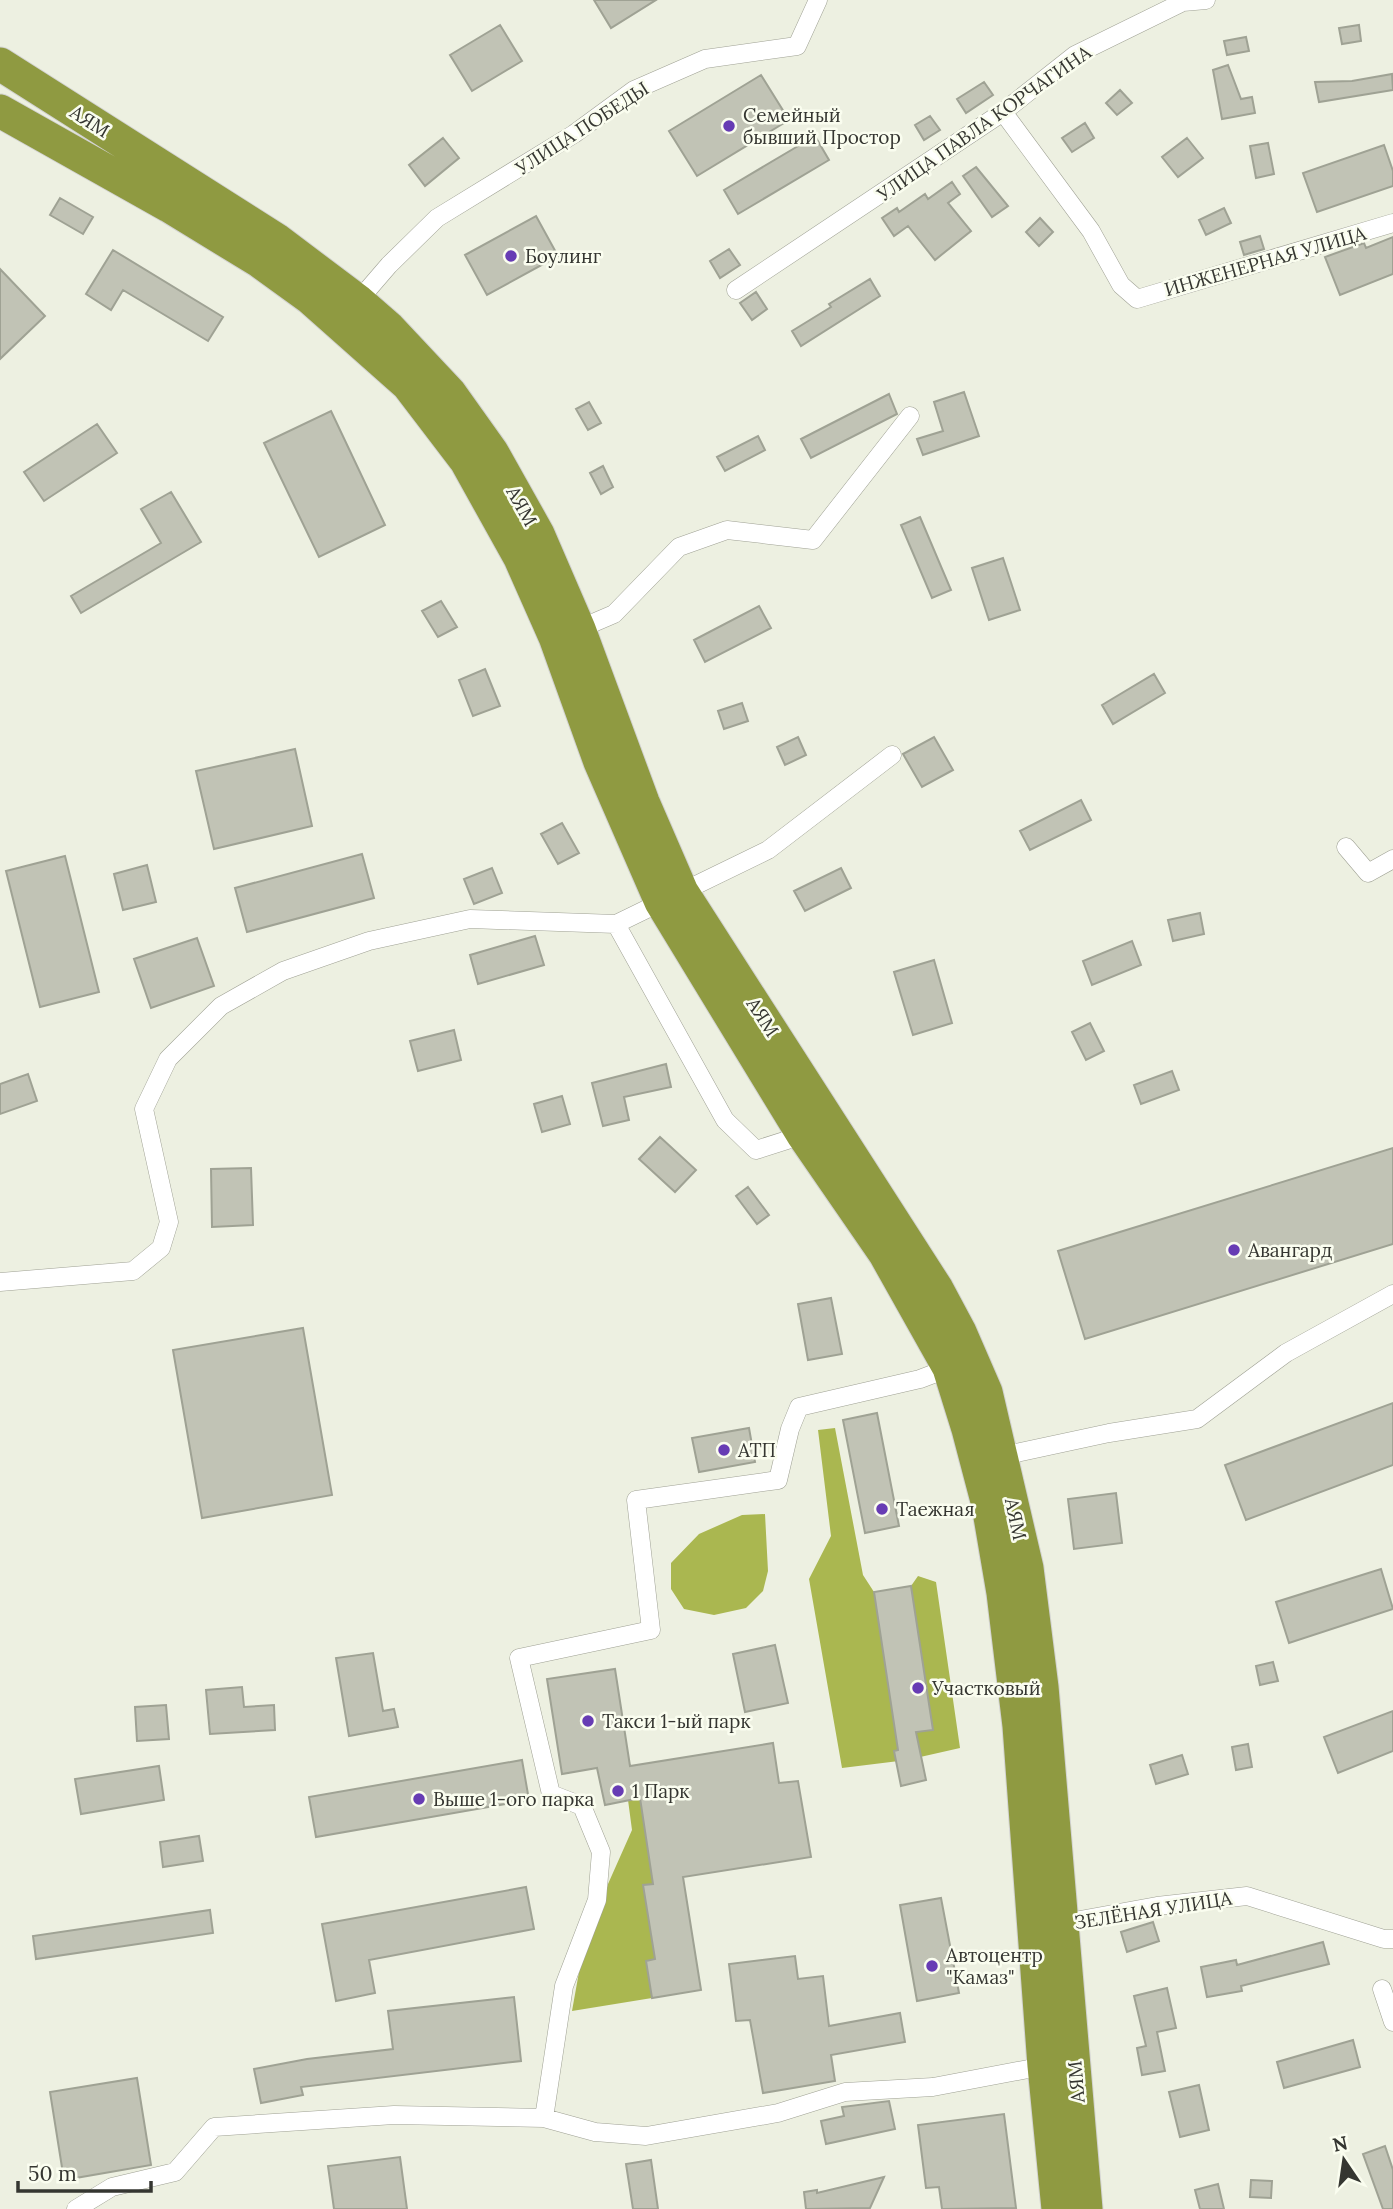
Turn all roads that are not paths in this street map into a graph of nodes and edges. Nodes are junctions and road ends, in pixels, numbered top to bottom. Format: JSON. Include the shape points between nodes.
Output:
{"nodes":[{"id":1,"x":818,"y":0,"type":"edge"},
{"id":2,"x":1206,"y":0,"type":"edge"},
{"id":3,"x":0,"y":64,"type":"edge"},
{"id":4,"x":0,"y":111,"type":"edge"},
{"id":5,"x":1003,"y":112,"type":"junction"},
{"id":6,"x":1393,"y":223,"type":"edge"},
{"id":7,"x":736,"y":290,"type":"dead end"},
{"id":8,"x":358,"y":301,"type":"junction"},
{"id":9,"x":910,"y":416,"type":"dead end"},
{"id":10,"x":579,"y":629,"type":"junction"},
{"id":11,"x":892,"y":755,"type":"dead end"},
{"id":12,"x":1346,"y":847,"type":"dead end"},
{"id":13,"x":1393,"y":859,"type":"edge"},
{"id":14,"x":672,"y":897,"type":"junction"},
{"id":15,"x":616,"y":924,"type":"junction"},
{"id":16,"x":803,"y":1135,"type":"junction"},
{"id":17,"x":0,"y":1282,"type":"edge"},
{"id":18,"x":1393,"y":1294,"type":"edge"},
{"id":19,"x":949,"y":1368,"type":"junction"},
{"id":20,"x":1002,"y":1456,"type":"junction"},
{"id":21,"x":1048,"y":1926,"type":"junction"},
{"id":22,"x":1393,"y":1939,"type":"edge"},
{"id":23,"x":1382,"y":1989,"type":"dead end"},
{"id":24,"x":1393,"y":2022,"type":"edge"},
{"id":25,"x":1044,"y":2066,"type":"junction"},
{"id":26,"x":544,"y":2119,"type":"junction"},
{"id":27,"x":76,"y":2209,"type":"edge"},
{"id":28,"x":1058,"y":2209,"type":"edge"},
{"id":29,"x":1086,"y":2209,"type":"edge"}],
"edges":[{"from":1,"to":8,"type":"street","name":"УЛИЦА ПОБЕДЫ","via":[[797,46],[705,59],[635,90],[574,134],[437,218]]},
{"from":2,"to":5,"type":"street","name":"УЛИЦА ПАВЛА КОРЧАГИНА","via":[[1183,2],[1075,55]]},
{"from":3,"to":8,"type":"highway","name":"АЯМ","via":[[276,240]]},
{"from":4,"to":14,"type":"highway","name":"АЯМ","via":[[259,261],[310,298],[408,385],[466,461],[520,558],[555,637],[600,762]]},
{"from":5,"to":6,"type":"street","name":"ИНЖЕНЕРНАЯ УЛИЦА","via":[[1091,231],[1121,285],[1137,299]]},
{"from":5,"to":7,"type":"street","name":"УЛИЦА ПАВЛА КОРЧАГИНА"},
{"from":8,"to":10,"type":"highway","name":"АЯМ","via":[[450,393],[492,452],[538,534]]},
{"from":9,"to":10,"type":"street","via":[[813,540],[727,530],[679,547],[614,614]]},
{"from":10,"to":14,"type":"highway","name":"АЯМ","via":[[643,802]]},
{"from":11,"to":14,"type":"street","via":[[768,850]]},
{"from":12,"to":13,"type":"street","via":[[1368,873]]},
{"from":14,"to":15,"type":"street"},
{"from":14,"to":16,"type":"highway","name":"АЯМ"},
{"from":14,"to":20,"type":"highway","name":"АЯМ","via":[[937,1289],[986,1392]]},
{"from":15,"to":16,"type":"street","via":[[725,1120],[756,1150]]},
{"from":15,"to":17,"type":"street","via":[[470,919],[369,941],[283,971],[221,1006],[168,1059],[144,1109],[169,1222],[161,1248],[133,1271]]},
{"from":16,"to":19,"type":"highway","name":"АЯМ","via":[[885,1254]]},
{"from":18,"to":20,"type":"street","via":[[1286,1353],[1197,1419]]},
{"from":19,"to":21,"type":"highway","name":"АЯМ","via":[[988,1504]]},
{"from":19,"to":26,"type":"street","via":[[799,1407],[778,1480],[636,1500],[651,1630],[519,1658],[551,1794],[582,1806],[601,1852],[597,1900],[564,1986]]},
{"from":20,"to":21,"type":"highway","name":"АЯМ","via":[[1027,1568],[1042,1687]]},
{"from":21,"to":22,"type":"street","name":"ЗЕЛЁНАЯ УЛИЦА","via":[[1157,1906],[1247,1896]]},
{"from":21,"to":25,"type":"highway","name":"АЯМ"},
{"from":21,"to":29,"type":"highway","name":"АЯМ"},
{"from":23,"to":24,"type":"street"},
{"from":25,"to":26,"type":"street","via":[[933,2087],[845,2092],[778,2113],[646,2136],[595,2132]]},
{"from":25,"to":28,"type":"highway","name":"АЯМ"},
{"from":26,"to":27,"type":"street","via":[[394,2115],[214,2127],[176,2172],[112,2187]]}]}
